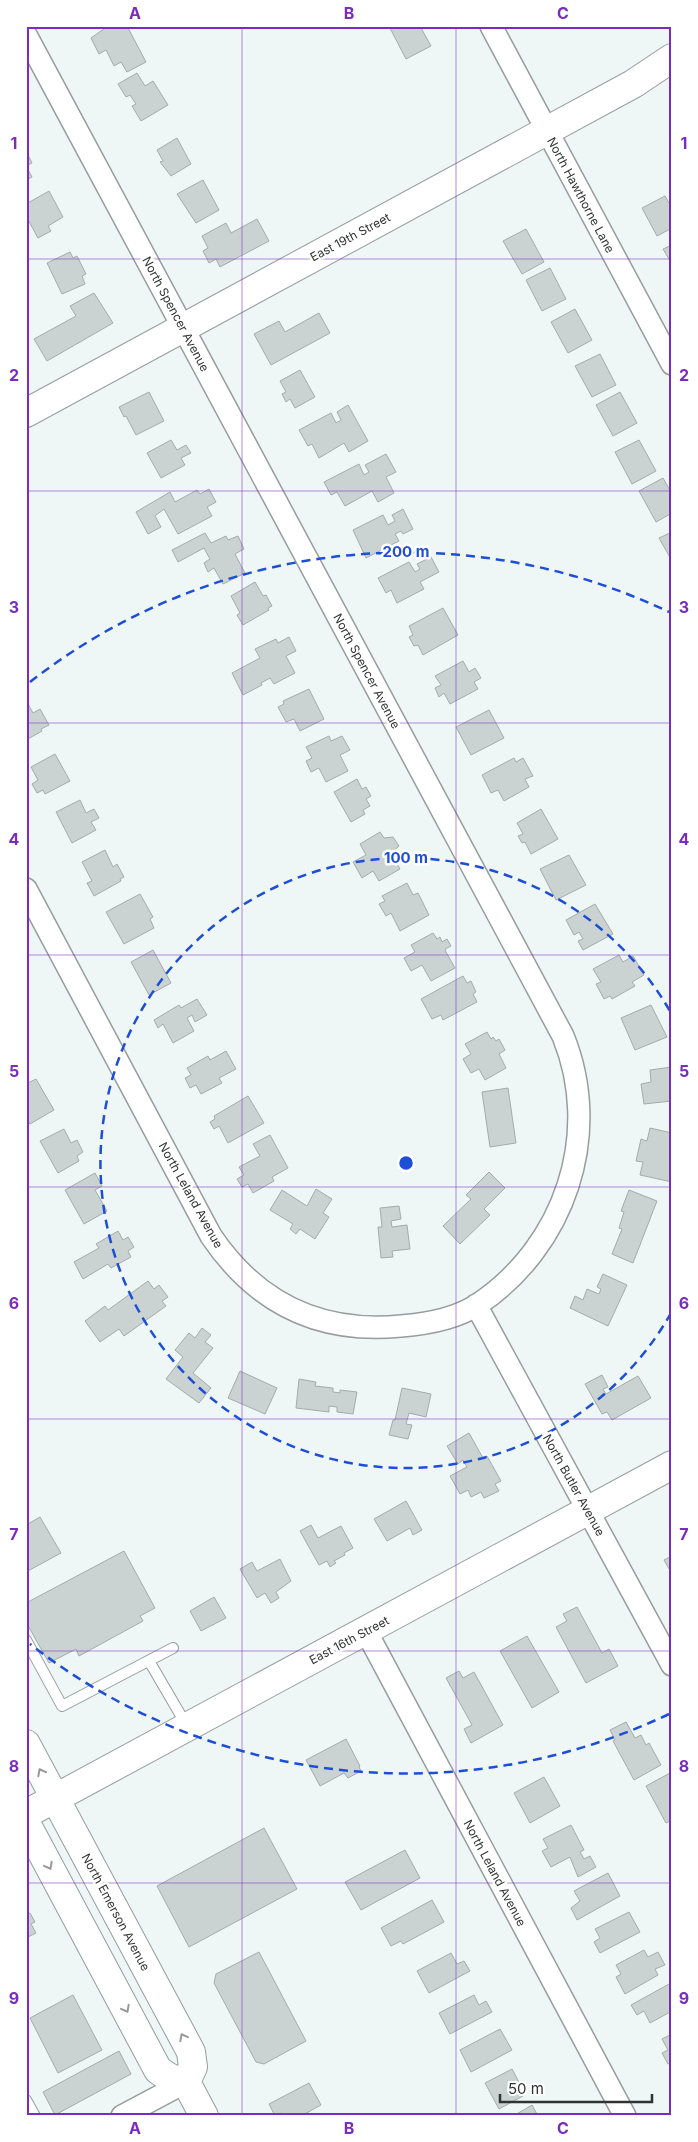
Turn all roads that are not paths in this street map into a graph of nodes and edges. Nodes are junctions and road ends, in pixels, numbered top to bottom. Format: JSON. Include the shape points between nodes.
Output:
{"nodes":[{"id":1,"x":491,"y":26,"type":"edge"},
{"id":2,"x":26,"y":35,"type":"edge"},
{"id":3,"x":672,"y":58,"type":"edge"},
{"id":4,"x":546,"y":131,"type":"junction"},
{"id":5,"x":184,"y":328,"type":"junction"},
{"id":6,"x":672,"y":364,"type":"edge"},
{"id":7,"x":26,"y":413,"type":"edge"},
{"id":8,"x":26,"y":889,"type":"edge"},
{"id":9,"x":476,"y":1305,"type":"junction"},
{"id":10,"x":672,"y":1465,"type":"edge"},
{"id":11,"x":588,"y":1510,"type":"junction"},
{"id":12,"x":366,"y":1631,"type":"junction"},
{"id":13,"x":26,"y":1640,"type":"edge"},
{"id":14,"x":173,"y":1648,"type":"dead end"},
{"id":15,"x":149,"y":1661,"type":"junction"},
{"id":16,"x":672,"y":1665,"type":"edge"},
{"id":17,"x":187,"y":1727,"type":"junction"},
{"id":18,"x":26,"y":1744,"type":"edge"},
{"id":19,"x":55,"y":1799,"type":"junction"},
{"id":20,"x":26,"y":1814,"type":"edge"},
{"id":21,"x":26,"y":1823,"type":"edge"},
{"id":22,"x":186,"y":2082,"type":"junction"},
{"id":23,"x":26,"y":2100,"type":"edge"},
{"id":24,"x":35,"y":2116,"type":"edge"},
{"id":25,"x":122,"y":2116,"type":"edge"},
{"id":26,"x":204,"y":2116,"type":"edge"},
{"id":27,"x":625,"y":2116,"type":"edge"}],
"edges":[{"from":1,"to":4,"type":"street","name":"North Hawthorne Lane"},
{"from":2,"to":5,"type":"street","name":"North Spencer Avenue"},
{"from":3,"to":4,"type":"main road","name":"East 19th Street","via":[[633,84]]},
{"from":4,"to":5,"type":"main road","name":"East 19th Street"},
{"from":4,"to":6,"type":"street","name":"North Hawthorne Lane"},
{"from":5,"to":7,"type":"main road","name":"East 19th Street"},
{"from":5,"to":9,"type":"street","name":"North Spencer Avenue","via":[[570,1055],[578,1092],[580,1131],[574,1168],[562,1205],[549,1231],[527,1262]]},
{"from":8,"to":9,"type":"street","name":"North Leland Avenue","via":[[211,1236],[247,1279],[277,1302],[320,1320],[348,1327],[385,1328],[419,1324],[441,1320]]},
{"from":9,"to":11,"type":"street","name":"North Butler Avenue"},
{"from":10,"to":11,"type":"main road","name":"East 16th Street"},
{"from":11,"to":12,"type":"main road","name":"East 16th Street"},
{"from":11,"to":16,"type":"street","name":"North Butler Avenue"},
{"from":12,"to":17,"type":"main road","name":"East 16th Street"},
{"from":12,"to":27,"type":"street","name":"North Leland Avenue"},
{"from":13,"to":15,"type":"lane","via":[[62,1706]]},
{"from":14,"to":15,"type":"lane"},
{"from":15,"to":17,"type":"lane"},
{"from":17,"to":19,"type":"main road","name":"East 16th Street"},
{"from":19,"to":18,"type":"main road","name":"North Emerson Avenue","one_way":true},
{"from":19,"to":20,"type":"main road","name":"East 16th Street"},
{"from":22,"to":19,"type":"main road","name":"North Emerson Avenue","one_way":true,"via":[[193,2067],[191,2052]]},
{"from":21,"to":22,"type":"main road","one_way":true,"via":[[158,2070],[170,2078]]},
{"from":22,"to":25,"type":"street"},
{"from":22,"to":26,"type":"main road"},
{"from":23,"to":24,"type":"lane"}]}
